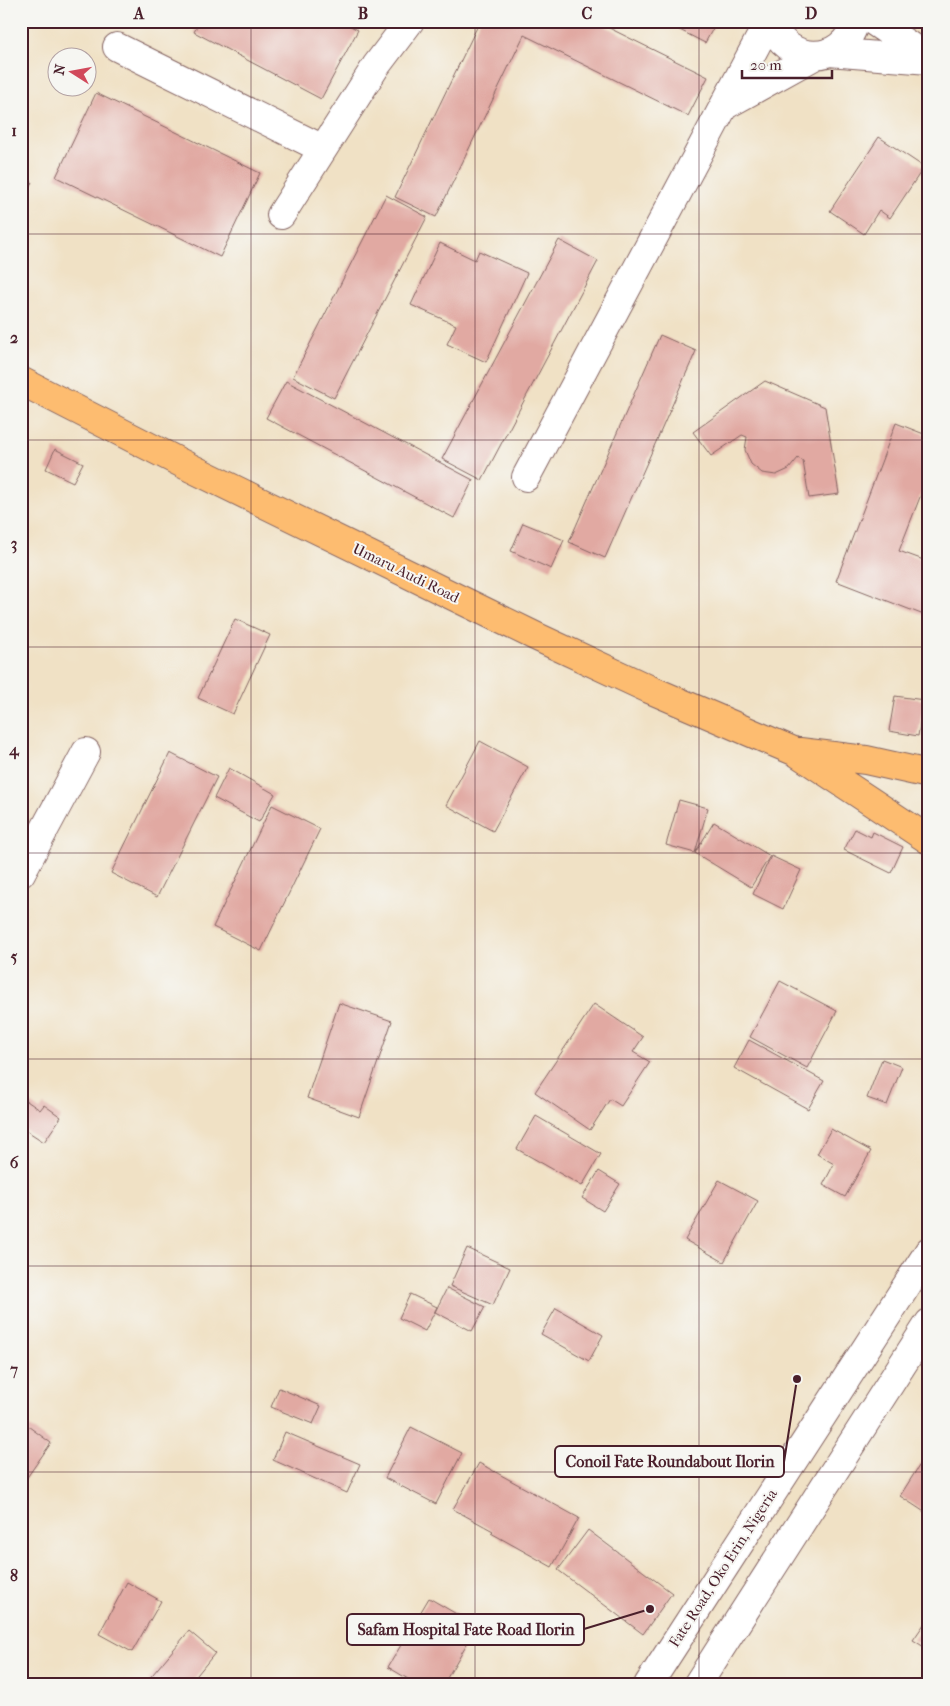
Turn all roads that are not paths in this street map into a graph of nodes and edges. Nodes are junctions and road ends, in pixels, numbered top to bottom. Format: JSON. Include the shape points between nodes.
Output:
{"nodes":[{"id":1,"x":410,"y":21,"type":"edge"},
{"id":2,"x":770,"y":21,"type":"edge"},
{"id":3,"x":855,"y":21,"type":"edge"},
{"id":4,"x":873,"y":21,"type":"edge"},
{"id":5,"x":116,"y":47,"type":"dead end"},
{"id":6,"x":822,"y":54,"type":"junction"},
{"id":7,"x":929,"y":59,"type":"edge"},
{"id":8,"x":724,"y":106,"type":"junction"},
{"id":9,"x":323,"y":149,"type":"junction"},
{"id":10,"x":281,"y":215,"type":"dead end"},
{"id":11,"x":21,"y":381,"type":"edge"},
{"id":12,"x":526,"y":477,"type":"dead end"},
{"id":13,"x":86,"y":752,"type":"dead end"},
{"id":14,"x":796,"y":752,"type":"junction"},
{"id":15,"x":929,"y":774,"type":"edge"},
{"id":16,"x":929,"y":840,"type":"edge"},
{"id":17,"x":21,"y":873,"type":"edge"},
{"id":18,"x":929,"y":1251,"type":"edge"},
{"id":19,"x":929,"y":1323,"type":"edge"},
{"id":20,"x":648,"y":1685,"type":"edge"},
{"id":21,"x":697,"y":1685,"type":"edge"}],
"edges":[{"from":1,"to":9,"type":"street","via":[[376,66]]},
{"from":2,"to":6,"type":"street","via":[[781,41],[791,49],[803,54]]},
{"from":2,"to":8,"type":"street"},
{"from":3,"to":6,"type":"street","via":[[849,36],[840,46]]},
{"from":4,"to":7,"type":"street"},
{"from":5,"to":9,"type":"street"},
{"from":6,"to":7,"type":"street"},
{"from":6,"to":8,"type":"street"},
{"from":8,"to":12,"type":"street"},
{"from":9,"to":10,"type":"street"},
{"from":11,"to":14,"type":"main road","name":"Umaru Audi Road","via":[[526,632]]},
{"from":13,"to":17,"type":"street"},
{"from":14,"to":15,"type":"main road","via":[[866,760]]},
{"from":14,"to":16,"type":"main road"},
{"from":18,"to":20,"type":"street","name":"Fate Road, Oko Erin, Nigeria"},
{"from":19,"to":21,"type":"street"}]}
